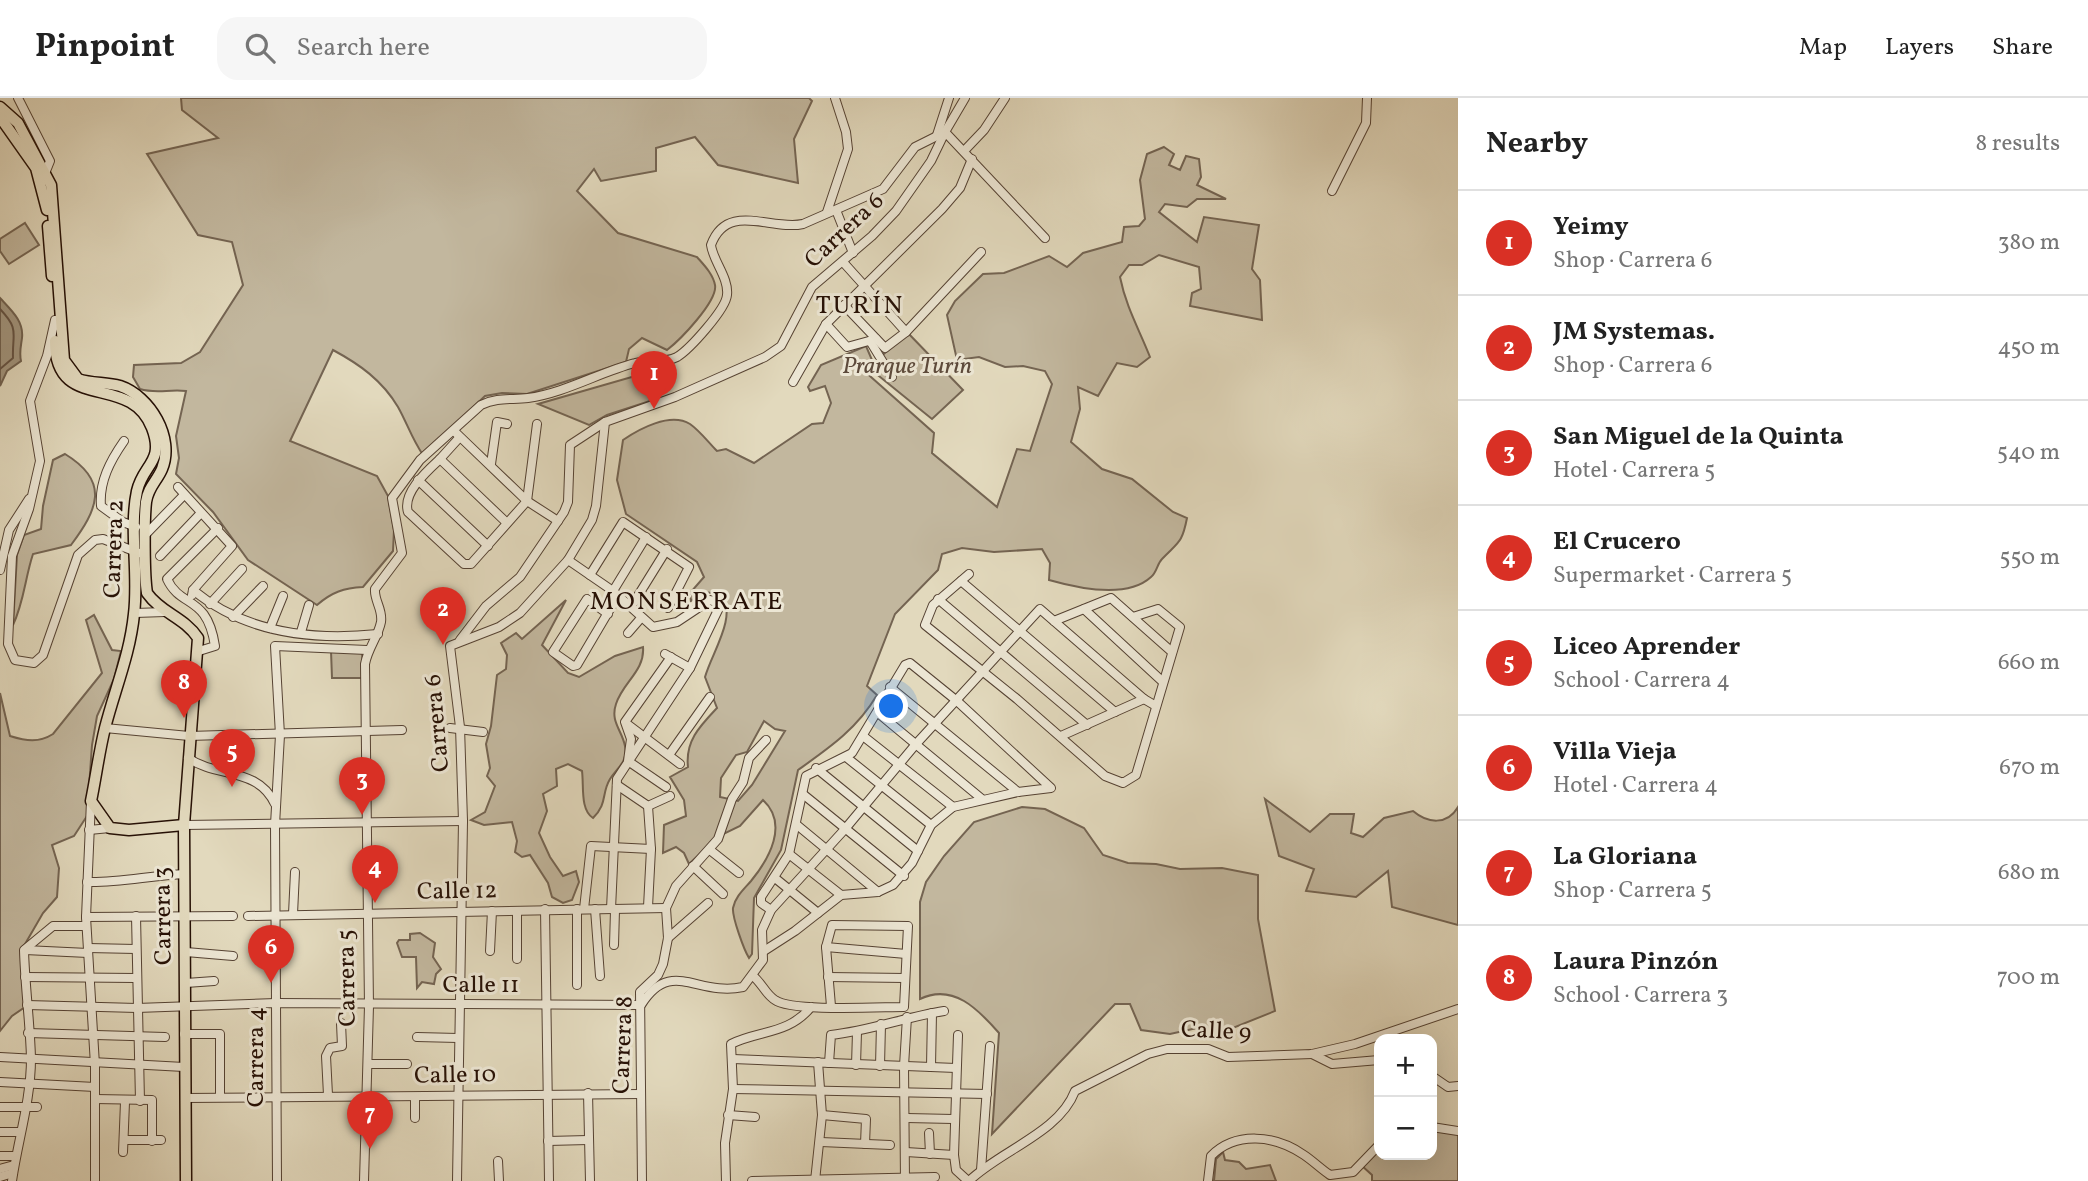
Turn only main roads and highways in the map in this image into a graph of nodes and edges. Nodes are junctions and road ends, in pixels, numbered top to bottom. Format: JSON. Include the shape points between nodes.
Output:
{"nodes":[{"id":1,"x":0,"y":107,"type":"edge"},
{"id":2,"x":0,"y":117,"type":"edge"},
{"id":3,"x":141,"y":553,"type":"junction"},
{"id":4,"x":199,"y":650,"type":"joint"},
{"id":5,"x":184,"y":825,"type":"junction"},
{"id":6,"x":163,"y":828,"type":"junction"},
{"id":7,"x":185,"y":857,"type":"junction"},
{"id":8,"x":186,"y":1181,"type":"edge"}],
"edges":[{"from":1,"to":3,"type":"main road","name":"Carrera 2","via":[[18,123],[46,171],[54,200],[64,360],[78,379],[120,386],[132,393],[159,421],[166,452],[162,469],[149,488],[147,533]]},
{"from":2,"to":3,"type":"main road","name":"Carrera 2","via":[[23,147],[43,186],[55,357],[66,378],[85,390],[122,396],[151,425],[157,451],[138,488],[136,527]]},
{"from":3,"to":4,"type":"main road","name":"Carrera 2","via":[[147,593],[165,612],[189,624]]},
{"from":3,"to":6,"type":"main road","name":"Carrera 2","via":[[127,657],[105,729],[91,801],[106,823]]},
{"from":4,"to":5,"type":"main road","name":"Carrera 3"},
{"from":5,"to":6,"type":"main road"},
{"from":5,"to":7,"type":"main road","name":"Carrera 3"},
{"from":6,"to":7,"type":"main road","via":[[175,836]]},
{"from":7,"to":8,"type":"main road","name":"Carrera 3"}]}
